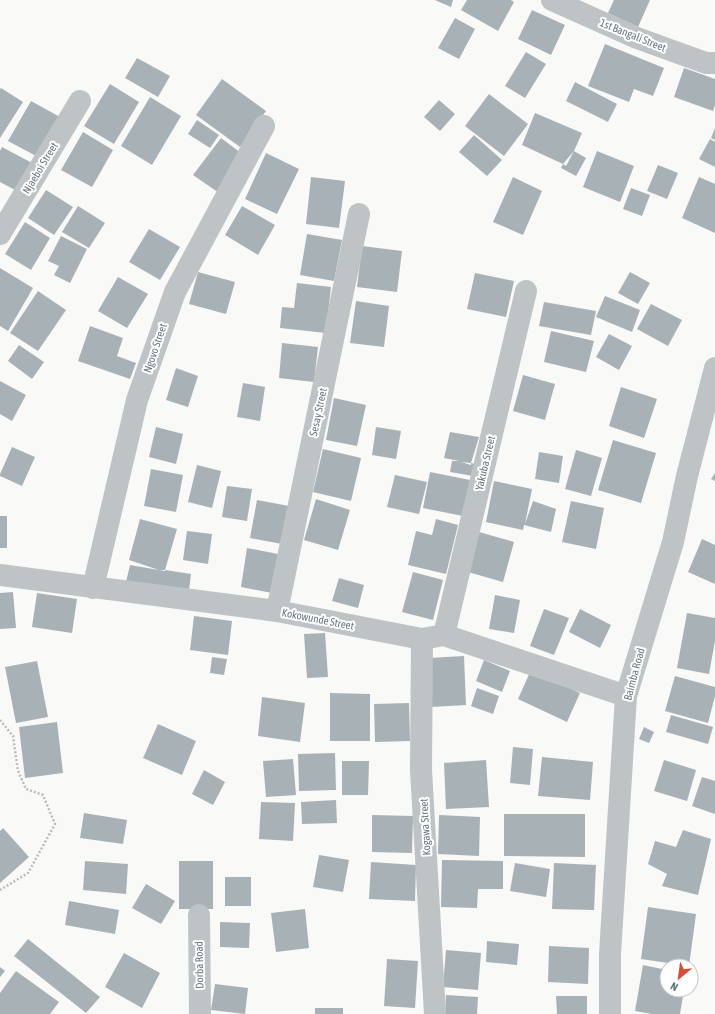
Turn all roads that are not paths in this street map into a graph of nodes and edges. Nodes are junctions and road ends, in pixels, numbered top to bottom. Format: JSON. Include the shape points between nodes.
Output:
{"nodes":[{"id":1,"x":552,"y":0,"type":"edge"},
{"id":2,"x":715,"y":63,"type":"edge"},
{"id":3,"x":80,"y":101,"type":"dead end"},
{"id":4,"x":264,"y":126,"type":"dead end"},
{"id":5,"x":359,"y":214,"type":"dead end"},
{"id":6,"x":0,"y":234,"type":"edge"},
{"id":7,"x":526,"y":291,"type":"dead end"},
{"id":8,"x":715,"y":368,"type":"edge"},
{"id":9,"x":0,"y":575,"type":"edge"},
{"id":10,"x":93,"y":588,"type":"junction"},
{"id":11,"x":277,"y":611,"type":"junction"},
{"id":12,"x":444,"y":635,"type":"junction"},
{"id":13,"x":422,"y":639,"type":"junction"},
{"id":14,"x":626,"y":696,"type":"junction"},
{"id":15,"x":199,"y":915,"type":"dead end"},
{"id":16,"x":200,"y":1014,"type":"edge"},
{"id":17,"x":436,"y":1014,"type":"edge"},
{"id":18,"x":610,"y":1014,"type":"edge"}],
"edges":[{"from":1,"to":2,"type":"street","name":"1st Bangali Street","via":[[637,38],[706,63]]},
{"from":3,"to":6,"type":"street","name":"Njaeboi Street"},
{"from":4,"to":10,"type":"street","name":"Ngovo Street","via":[[175,292],[137,400]]},
{"from":5,"to":11,"type":"street","name":"Sesay Street"},
{"from":7,"to":12,"type":"street","name":"Yakuba Street"},
{"from":8,"to":14,"type":"street","name":"Baimba Road","via":[[673,542]]},
{"from":9,"to":10,"type":"street","name":"Kokowunde Street"},
{"from":10,"to":11,"type":"street","name":"Kokowunde Street"},
{"from":11,"to":13,"type":"street","name":"Kokowunde Street"},
{"from":12,"to":13,"type":"street","name":"Kokowunde Street"},
{"from":12,"to":14,"type":"street","name":"Kokowunde Street"},
{"from":13,"to":17,"type":"street","name":"Kogawa Street","via":[[421,770]]},
{"from":14,"to":18,"type":"street","name":"Baimba Road","via":[[610,954]]},
{"from":15,"to":16,"type":"street","name":"Dorba Road"}]}
